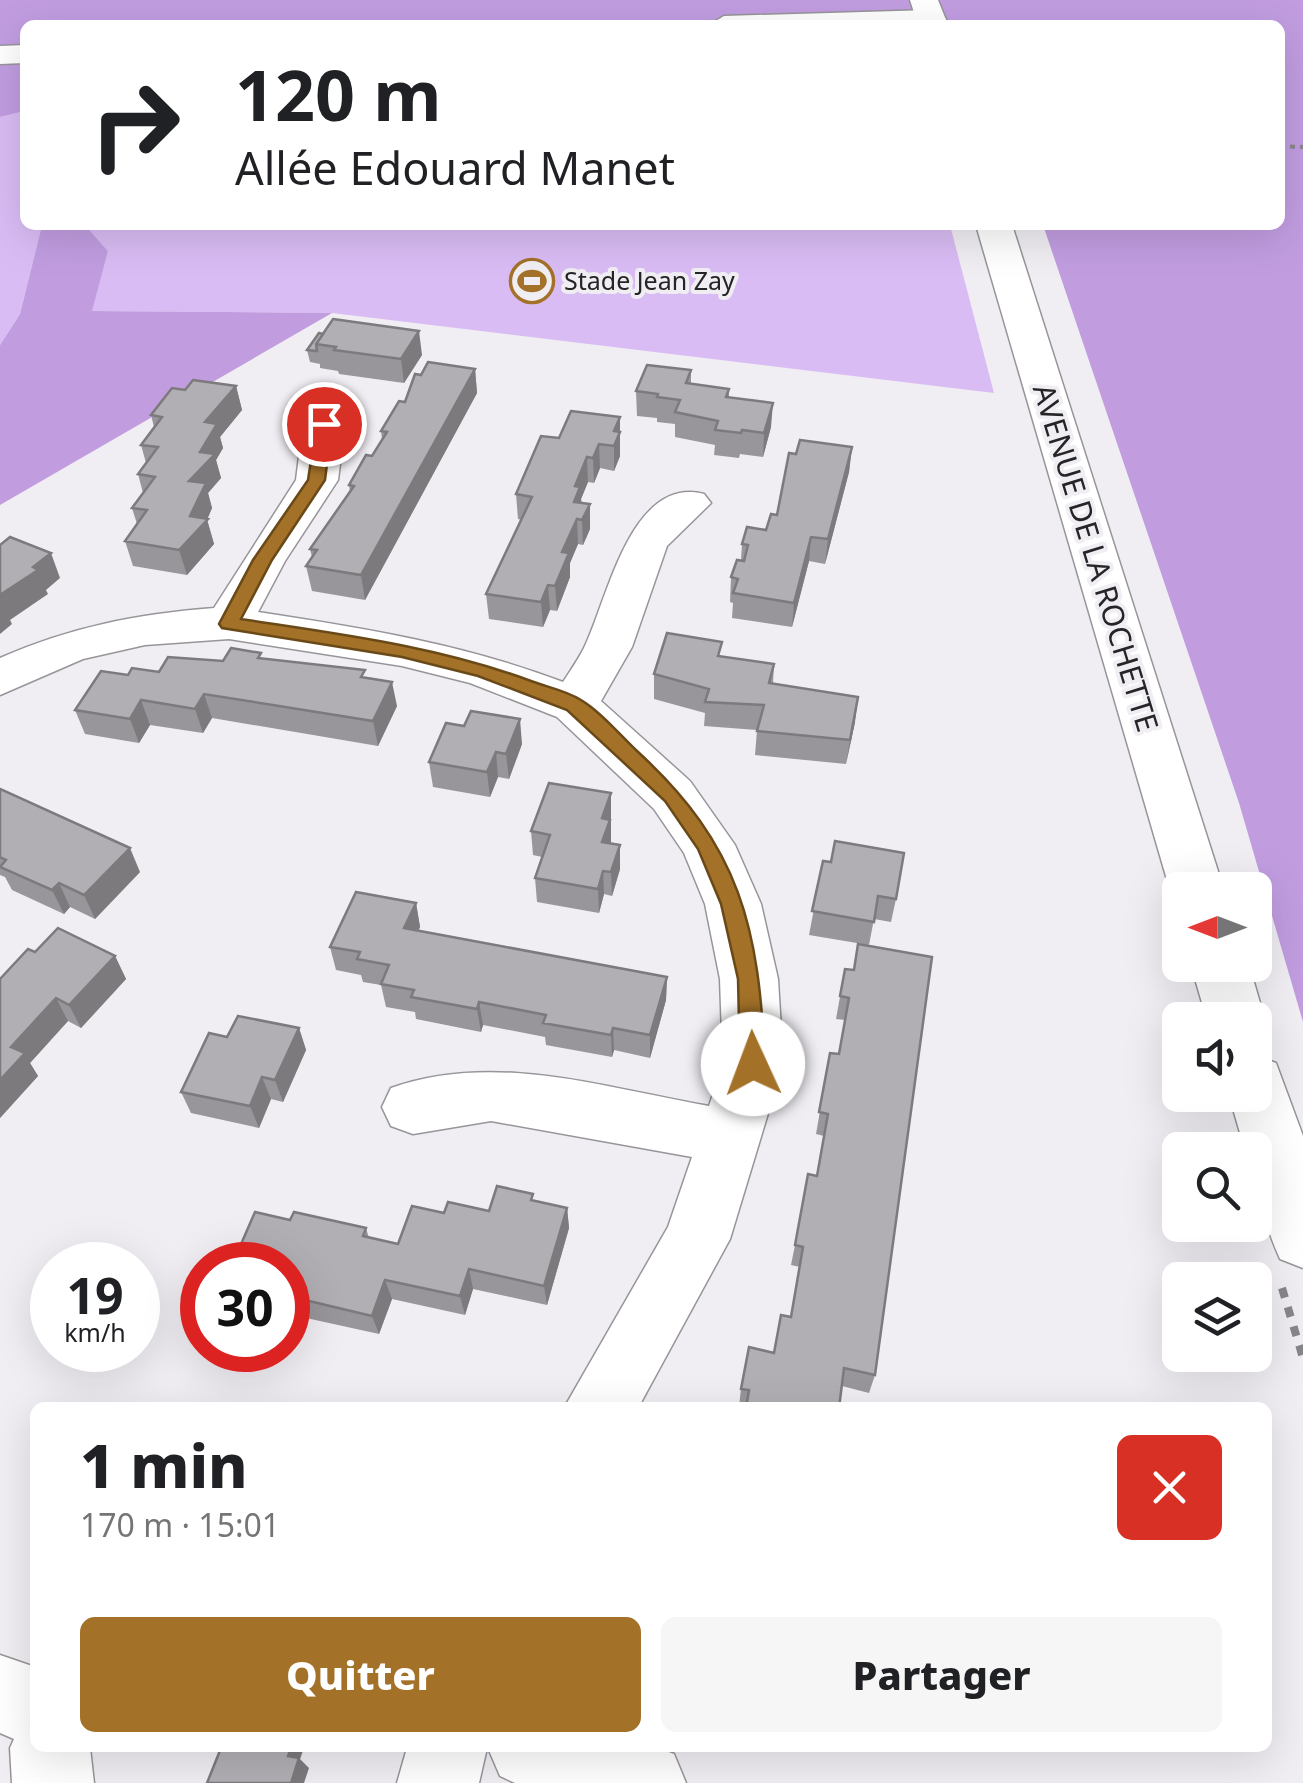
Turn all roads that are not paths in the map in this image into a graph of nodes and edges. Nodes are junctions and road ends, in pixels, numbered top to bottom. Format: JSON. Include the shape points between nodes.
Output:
{"nodes":[{"id":1,"x":930,"y":15,"type":"edge"},
{"id":2,"x":827,"y":20,"type":"edge"},
{"id":3,"x":996,"y":230,"type":"edge"},
{"id":4,"x":324,"y":424,"type":"dead end"},
{"id":5,"x":689,"y":503,"type":"dead end"},
{"id":6,"x":228,"y":624,"type":"junction"},
{"id":7,"x":0,"y":678,"type":"edge"},
{"id":8,"x":574,"y":705,"type":"junction"},
{"id":9,"x":1192,"y":872,"type":"edge"},
{"id":10,"x":412,"y":1107,"type":"dead end"},
{"id":11,"x":1264,"y":1112,"type":"edge"},
{"id":12,"x":732,"y":1137,"type":"junction"},
{"id":13,"x":1303,"y":1238,"type":"edge"},
{"id":14,"x":603,"y":1402,"type":"edge"},
{"id":15,"x":0,"y":1694,"type":"edge"},
{"id":16,"x":30,"y":1705,"type":"edge"},
{"id":17,"x":50,"y":1752,"type":"edge"},
{"id":18,"x":445,"y":1752,"type":"edge"},
{"id":19,"x":541,"y":1752,"type":"edge"},
{"id":20,"x":53,"y":1783,"type":"edge"},
{"id":21,"x":438,"y":1783,"type":"edge"},
{"id":22,"x":645,"y":1783,"type":"edge"}],
"edges":[{"from":1,"to":2,"type":"street"},
{"from":3,"to":9,"type":"street","name":"AVENUE DE LA ROCHETTE"},
{"from":4,"to":6,"type":"street","via":[[316,480]]},
{"from":5,"to":8,"type":"street","via":[[646,540],[608,646]]},
{"from":6,"to":7,"type":"street","via":[[144,629],[70,646]]},
{"from":6,"to":8,"type":"street","via":[[402,650],[483,670]]},
{"from":8,"to":12,"type":"street","via":[[672,796],[708,846],[732,904],[750,979],[753,1064]]},
{"from":10,"to":12,"type":"street","via":[[491,1095]]},
{"from":11,"to":13,"type":"street"},
{"from":12,"to":14,"type":"street","via":[[697,1239]]},
{"from":15,"to":16,"type":"street"},
{"from":17,"to":20,"type":"street"},
{"from":18,"to":21,"type":"street"},
{"from":19,"to":22,"type":"street"}]}
